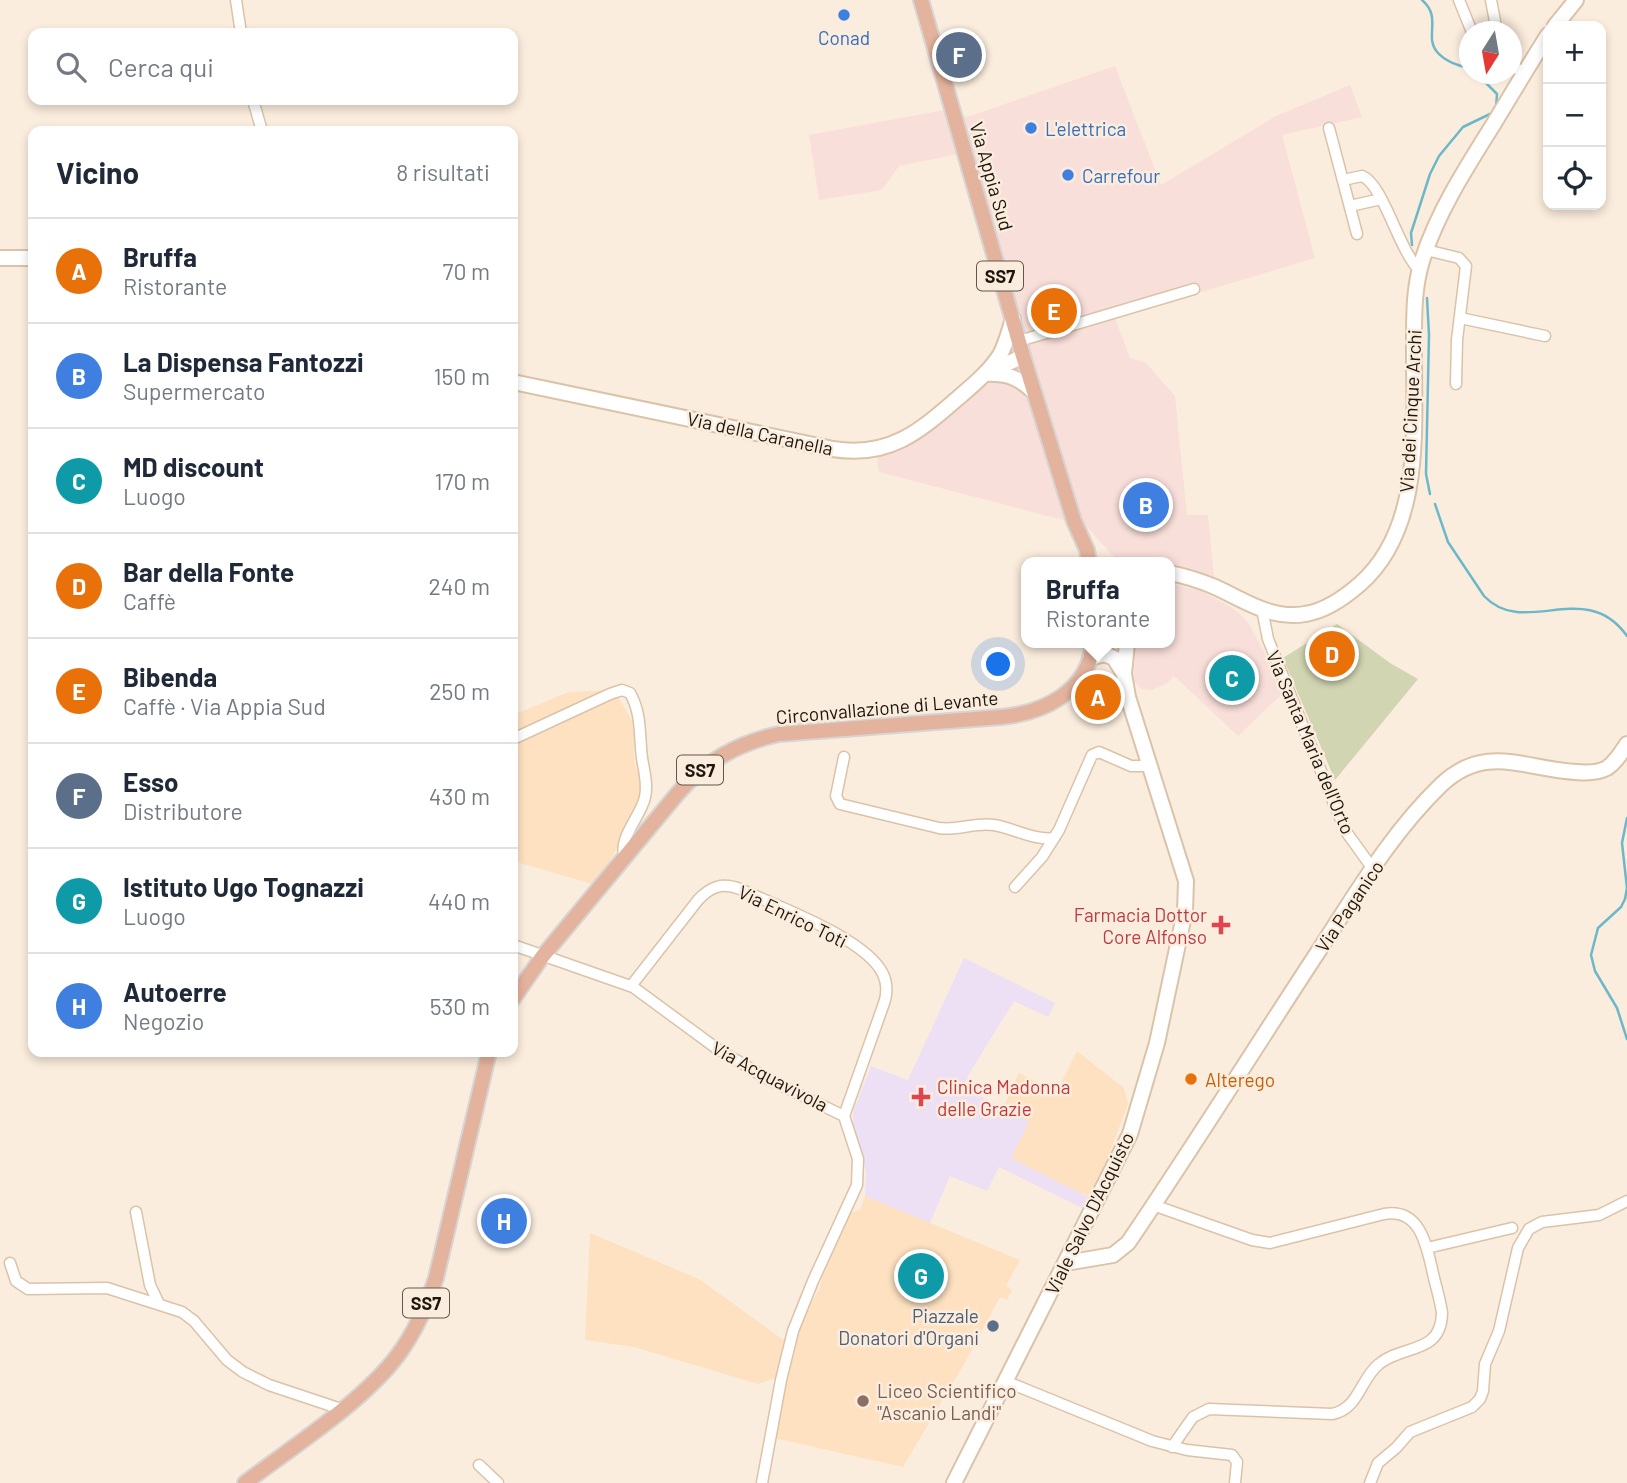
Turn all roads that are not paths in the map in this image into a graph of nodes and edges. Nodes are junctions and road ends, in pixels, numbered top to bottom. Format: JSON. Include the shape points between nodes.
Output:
{"nodes":[{"id":1,"x":236,"y":0,"type":"edge"},
{"id":2,"x":921,"y":0,"type":"edge"},
{"id":3,"x":1459,"y":0,"type":"edge"},
{"id":4,"x":1491,"y":0,"type":"edge"},
{"id":5,"x":1576,"y":0,"type":"edge"},
{"id":6,"x":1468,"y":21,"type":"edge"},
{"id":7,"x":1495,"y":21,"type":"edge"},
{"id":8,"x":1559,"y":21,"type":"edge"},
{"id":9,"x":240,"y":28,"type":"edge"},
{"id":10,"x":1543,"y":41,"type":"edge"},
{"id":11,"x":1522,"y":65,"type":"edge"},
{"id":12,"x":1511,"y":84,"type":"edge"},
{"id":13,"x":254,"y":105,"type":"edge"},
{"id":14,"x":261,"y":126,"type":"edge"},
{"id":15,"x":1329,"y":128,"type":"dead end"},
{"id":16,"x":1343,"y":180,"type":"junction"},
{"id":17,"x":1381,"y":199,"type":"junction"},
{"id":18,"x":1350,"y":206,"type":"junction"},
{"id":19,"x":1357,"y":234,"type":"dead end"},
{"id":20,"x":1426,"y":250,"type":"junction"},
{"id":21,"x":0,"y":258,"type":"edge"},
{"id":22,"x":28,"y":258,"type":"edge"},
{"id":23,"x":1419,"y":270,"type":"junction"},
{"id":24,"x":1194,"y":289,"type":"dead end"},
{"id":25,"x":1460,"y":318,"type":"junction"},
{"id":26,"x":1013,"y":319,"type":"junction"},
{"id":27,"x":1545,"y":336,"type":"dead end"},
{"id":28,"x":1019,"y":341,"type":"junction"},
{"id":29,"x":1023,"y":356,"type":"junction"},
{"id":30,"x":985,"y":374,"type":"junction"},
{"id":31,"x":518,"y":383,"type":"edge"},
{"id":32,"x":1456,"y":384,"type":"dead end"},
{"id":33,"x":1034,"y":392,"type":"junction"},
{"id":34,"x":1088,"y":556,"type":"edge"},
{"id":35,"x":1175,"y":574,"type":"edge"},
{"id":36,"x":1262,"y":609,"type":"junction"},
{"id":37,"x":1092,"y":648,"type":"edge"},
{"id":38,"x":1127,"y":648,"type":"edge"},
{"id":39,"x":1090,"y":658,"type":"junction"},
{"id":40,"x":1124,"y":674,"type":"junction"},
{"id":41,"x":518,"y":737,"type":"edge"},
{"id":42,"x":1627,"y":744,"type":"edge"},
{"id":43,"x":844,"y":757,"type":"dead end"},
{"id":44,"x":1150,"y":766,"type":"junction"},
{"id":45,"x":1054,"y":838,"type":"junction"},
{"id":46,"x":625,"y":859,"type":"junction"},
{"id":47,"x":1373,"y":869,"type":"junction"},
{"id":48,"x":1015,"y":887,"type":"dead end"},
{"id":49,"x":518,"y":948,"type":"edge"},
{"id":50,"x":542,"y":957,"type":"junction"},
{"id":51,"x":631,"y":986,"type":"junction"},
{"id":52,"x":518,"y":992,"type":"edge"},
{"id":53,"x":488,"y":1057,"type":"edge"},
{"id":54,"x":844,"y":1116,"type":"junction"},
{"id":55,"x":1627,"y":1200,"type":"edge"},
{"id":56,"x":1153,"y":1205,"type":"junction"},
{"id":57,"x":136,"y":1212,"type":"dead end"},
{"id":58,"x":1512,"y":1228,"type":"dead end"},
{"id":59,"x":1427,"y":1248,"type":"junction"},
{"id":60,"x":10,"y":1263,"type":"dead end"},
{"id":61,"x":1066,"y":1263,"type":"junction"},
{"id":62,"x":160,"y":1305,"type":"junction"},
{"id":63,"x":1005,"y":1381,"type":"junction"},
{"id":64,"x":341,"y":1409,"type":"junction"},
{"id":65,"x":1172,"y":1447,"type":"junction"},
{"id":66,"x":479,"y":1465,"type":"dead end"},
{"id":67,"x":245,"y":1483,"type":"edge"},
{"id":68,"x":498,"y":1483,"type":"edge"},
{"id":69,"x":762,"y":1483,"type":"edge"},
{"id":70,"x":954,"y":1483,"type":"edge"},
{"id":71,"x":1236,"y":1483,"type":"edge"},
{"id":72,"x":1370,"y":1483,"type":"edge"}],
"edges":[{"from":1,"to":9,"type":"street"},
{"from":2,"to":26,"type":"main road","name":"Via Appia Sud","number":"SS7"},
{"from":3,"to":6,"type":"street"},
{"from":4,"to":7,"type":"street"},
{"from":5,"to":8,"type":"main road"},
{"from":10,"to":11,"type":"main road","name":"Via dei Cinque Archi"},
{"from":12,"to":20,"type":"main road","name":"Via dei Cinque Archi"},
{"from":13,"to":14,"type":"street"},
{"from":15,"to":16,"type":"street"},
{"from":16,"to":17,"type":"street","via":[[1367,177]]},
{"from":16,"to":18,"type":"street"},
{"from":17,"to":18,"type":"street"},
{"from":17,"to":23,"type":"street","via":[[1405,252]]},
{"from":18,"to":19,"type":"street"},
{"from":20,"to":23,"type":"main road","name":"Via dei Cinque Archi"},
{"from":20,"to":25,"type":"street","via":[[1465,263]]},
{"from":21,"to":22,"type":"main road"},
{"from":23,"to":36,"type":"main road","name":"Via dei Cinque Archi","via":[[1410,471],[1395,539],[1366,578],[1331,605],[1298,615]]},
{"from":24,"to":28,"type":"street"},
{"from":25,"to":27,"type":"street"},
{"from":25,"to":32,"type":"street"},
{"from":26,"to":28,"type":"main road","name":"Via Appia Sud","number":"SS7"},
{"from":26,"to":30,"type":"main road","name":"Via della Caranella","via":[[1003,348]]},
{"from":28,"to":29,"type":"main road","name":"Via Appia Sud","number":"SS7"},
{"from":29,"to":30,"type":"main road","name":"Via della Caranella"},
{"from":29,"to":33,"type":"main road","name":"Via Appia Sud","number":"SS7"},
{"from":30,"to":31,"type":"main road","name":"Via della Caranella","via":[[913,435],[887,447],[860,451]]},
{"from":30,"to":33,"type":"main road","via":[[1010,375]]},
{"from":33,"to":34,"type":"main road","name":"Via Appia Sud","number":"SS7"},
{"from":35,"to":36,"type":"main road","name":"Via dei Cinque Archi"},
{"from":36,"to":47,"type":"street","name":"Via Santa Maria dell'Orto","via":[[1268,639],[1337,811]]},
{"from":37,"to":39,"type":"main road","name":"Circonvallazione di Levante","number":"SS7"},
{"from":38,"to":40,"type":"main road","name":"Viale Salvo D'Acquisto"},
{"from":39,"to":40,"type":"main road","via":[[1114,657]]},
{"from":39,"to":46,"type":"main road","name":"Circonvallazione di Levante","number":"SS7","via":[[1065,696],[1035,711],[795,732],[741,745],[715,759],[687,783]]},
{"from":40,"to":44,"type":"main road","name":"Viale Salvo D'Acquisto"},
{"from":41,"to":46,"type":"street","via":[[610,694],[630,693],[640,724],[646,790],[624,842]]},
{"from":42,"to":47,"type":"main road","name":"Via Paganico","via":[[1611,764],[1596,772],[1505,761],[1466,766],[1422,805]]},
{"from":43,"to":45,"type":"street","via":[[836,796],[840,804],[942,829],[990,825]]},
{"from":44,"to":45,"type":"street","via":[[1131,766],[1092,751]]},
{"from":44,"to":61,"type":"main road","name":"Viale Salvo D'Acquisto","via":[[1185,876],[1185,911],[1152,1064],[1134,1122]]},
{"from":45,"to":48,"type":"street"},
{"from":46,"to":50,"type":"main road","name":"Circonvallazione di Levante","number":"SS7"},
{"from":47,"to":56,"type":"main road","name":"Via Paganico"},
{"from":49,"to":50,"type":"street","name":"Via Acquavivola"},
{"from":50,"to":51,"type":"street","name":"Via Acquavivola"},
{"from":50,"to":52,"type":"main road","name":"Circonvallazione di Levante","number":"SS7"},
{"from":51,"to":54,"type":"street","name":"Via Acquavivola","via":[[733,1058]]},
{"from":51,"to":54,"type":"street","name":"Via Enrico Toti","via":[[698,900],[720,886],[740,889],[847,940],[879,969],[887,988]]},
{"from":53,"to":64,"type":"main road","number":"SS7","via":[[428,1300],[396,1357]]},
{"from":54,"to":69,"type":"street","name":"Via Acquavivola","via":[[859,1163],[857,1185],[793,1331]]},
{"from":55,"to":72,"type":"street","via":[[1599,1215],[1542,1222],[1530,1229],[1518,1248],[1498,1335],[1485,1364],[1480,1399],[1412,1431],[1380,1460]]},
{"from":56,"to":59,"type":"street","via":[[1270,1243],[1399,1213],[1418,1227]]},
{"from":56,"to":61,"type":"main road","name":"Via Paganico","via":[[1119,1252]]},
{"from":57,"to":62,"type":"street","via":[[150,1285]]},
{"from":58,"to":59,"type":"street"},
{"from":59,"to":65,"type":"street","via":[[1441,1307],[1439,1330],[1424,1345],[1380,1363],[1348,1408],[1332,1414],[1209,1409],[1191,1418]]},
{"from":60,"to":62,"type":"street","via":[[18,1283],[28,1289],[107,1288]]},
{"from":61,"to":63,"type":"main road","name":"Viale Salvo D'Acquisto"},
{"from":62,"to":64,"type":"street","via":[[189,1317],[227,1360],[250,1376]]},
{"from":63,"to":65,"type":"street"},
{"from":63,"to":70,"type":"main road","name":"Viale Salvo D'Acquisto"},
{"from":64,"to":67,"type":"main road","number":"SS7"},
{"from":65,"to":71,"type":"street","via":[[1232,1455],[1237,1462]]},
{"from":66,"to":68,"type":"street"}]}
